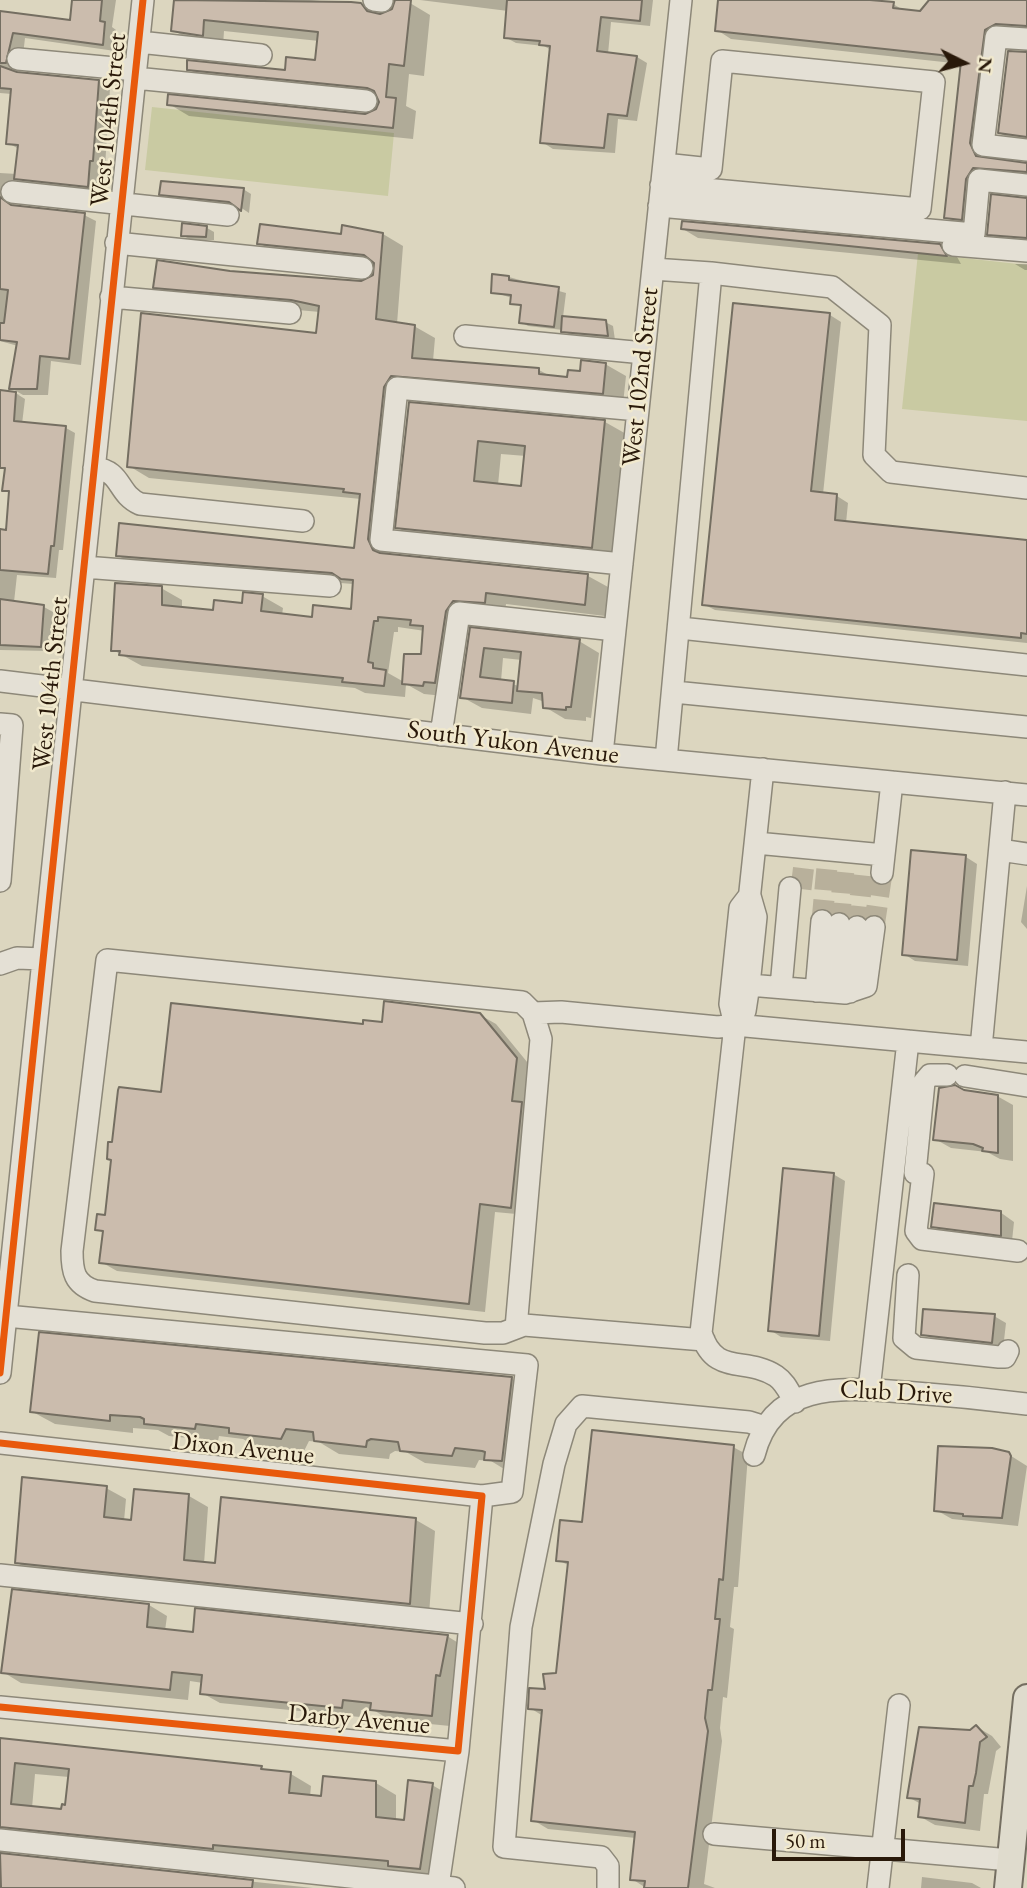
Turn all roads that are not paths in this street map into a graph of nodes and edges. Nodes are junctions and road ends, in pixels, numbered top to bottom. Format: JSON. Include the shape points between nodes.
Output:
{"nodes":[{"id":1,"x":143,"y":0,"type":"edge"},
{"id":2,"x":374,"y":0,"type":"edge"},
{"id":3,"x":681,"y":0,"type":"edge"},
{"id":4,"x":382,"y":1,"type":"edge"},
{"id":5,"x":1027,"y":39,"type":"edge"},
{"id":6,"x":139,"y":42,"type":"junction"},
{"id":7,"x":261,"y":55,"type":"dead end"},
{"id":8,"x":18,"y":59,"type":"dead end"},
{"id":9,"x":135,"y":74,"type":"junction"},
{"id":10,"x":366,"y":101,"type":"dead end"},
{"id":11,"x":1027,"y":150,"type":"edge"},
{"id":12,"x":1027,"y":185,"type":"edge"},
{"id":13,"x":12,"y":191,"type":"dead end"},
{"id":14,"x":661,"y":193,"type":"junction"},
{"id":15,"x":122,"y":203,"type":"junction"},
{"id":16,"x":228,"y":215,"type":"dead end"},
{"id":17,"x":116,"y":243,"type":"junction"},
{"id":18,"x":1027,"y":251,"type":"edge"},
{"id":19,"x":362,"y":268,"type":"dead end"},
{"id":20,"x":653,"y":268,"type":"junction"},
{"id":21,"x":711,"y":273,"type":"junction"},
{"id":22,"x":111,"y":297,"type":"junction"},
{"id":23,"x":290,"y":313,"type":"dead end"},
{"id":24,"x":465,"y":336,"type":"dead end"},
{"id":25,"x":644,"y":353,"type":"junction"},
{"id":26,"x":638,"y":410,"type":"junction"},
{"id":27,"x":94,"y":468,"type":"junction"},
{"id":28,"x":1027,"y":488,"type":"edge"},
{"id":29,"x":303,"y":521,"type":"dead end"},
{"id":30,"x":622,"y":564,"type":"junction"},
{"id":31,"x":84,"y":567,"type":"junction"},
{"id":32,"x":330,"y":586,"type":"dead end"},
{"id":33,"x":680,"y":628,"type":"junction"},
{"id":34,"x":615,"y":630,"type":"junction"},
{"id":35,"x":1027,"y":665,"type":"edge"},
{"id":36,"x":0,"y":681,"type":"edge"},
{"id":37,"x":71,"y":690,"type":"junction"},
{"id":38,"x":674,"y":692,"type":"junction"},
{"id":39,"x":0,"y":724,"type":"edge"},
{"id":40,"x":1027,"y":727,"type":"edge"},
{"id":41,"x":441,"y":735,"type":"junction"},
{"id":42,"x":602,"y":754,"type":"junction"},
{"id":43,"x":666,"y":760,"type":"junction"},
{"id":44,"x":763,"y":769,"type":"junction"},
{"id":45,"x":892,"y":782,"type":"junction"},
{"id":46,"x":1005,"y":792,"type":"junction"},
{"id":47,"x":1027,"y":794,"type":"edge"},
{"id":48,"x":756,"y":843,"type":"junction"},
{"id":49,"x":1,"y":850,"type":"edge"},
{"id":50,"x":1000,"y":850,"type":"junction"},
{"id":51,"x":1027,"y":854,"type":"edge"},
{"id":52,"x":0,"y":881,"type":"edge"},
{"id":53,"x":796,"y":888,"type":"tunnel mouth"},
{"id":54,"x":750,"y":895,"type":"junction"},
{"id":55,"x":43,"y":959,"type":"junction"},
{"id":56,"x":0,"y":964,"type":"edge"},
{"id":57,"x":749,"y":985,"type":"junction"},
{"id":58,"x":822,"y":990,"type":"junction"},
{"id":59,"x":533,"y":1013,"type":"junction"},
{"id":60,"x":735,"y":1025,"type":"junction"},
{"id":61,"x":908,"y":1041,"type":"junction"},
{"id":62,"x":981,"y":1048,"type":"junction"},
{"id":63,"x":1027,"y":1052,"type":"edge"},
{"id":64,"x":1027,"y":1086,"type":"edge"},
{"id":65,"x":1018,"y":1251,"type":"dead end"},
{"id":66,"x":908,"y":1275,"type":"dead end"},
{"id":67,"x":6,"y":1316,"type":"junction"},
{"id":68,"x":516,"y":1328,"type":"junction"},
{"id":69,"x":704,"y":1340,"type":"junction"},
{"id":70,"x":1008,"y":1351,"type":"dead end"},
{"id":71,"x":0,"y":1373,"type":"edge"},
{"id":72,"x":869,"y":1390,"type":"junction"},
{"id":73,"x":795,"y":1402,"type":"junction"},
{"id":74,"x":1027,"y":1404,"type":"edge"},
{"id":75,"x":765,"y":1427,"type":"junction"},
{"id":76,"x":0,"y":1443,"type":"edge"},
{"id":77,"x":754,"y":1455,"type":"dead end"},
{"id":78,"x":482,"y":1496,"type":"junction"},
{"id":79,"x":0,"y":1575,"type":"edge"},
{"id":80,"x":472,"y":1624,"type":"junction"},
{"id":81,"x":1027,"y":1698,"type":"edge"},
{"id":82,"x":899,"y":1705,"type":"dead end"},
{"id":83,"x":0,"y":1707,"type":"edge"},
{"id":84,"x":458,"y":1751,"type":"junction"},
{"id":85,"x":714,"y":1833,"type":"dead end"},
{"id":86,"x":0,"y":1840,"type":"edge"},
{"id":87,"x":885,"y":1848,"type":"junction"},
{"id":88,"x":1010,"y":1860,"type":"junction"},
{"id":89,"x":446,"y":1887,"type":"edge"},
{"id":90,"x":608,"y":1888,"type":"edge"},
{"id":91,"x":878,"y":1888,"type":"edge"},
{"id":92,"x":1007,"y":1888,"type":"edge"}],
"edges":[{"from":1,"to":6,"type":"street","name":"West 104th Street"},
{"from":2,"to":4,"type":"street"},
{"from":3,"to":14,"type":"street","name":"West 102nd Street"},
{"from":5,"to":11,"type":"street","via":[[996,37],[983,145]]},
{"from":6,"to":7,"type":"street"},
{"from":6,"to":9,"type":"street","name":"West 104th Street"},
{"from":8,"to":9,"type":"street"},
{"from":9,"to":10,"type":"street"},
{"from":9,"to":15,"type":"street","name":"West 104th Street"},
{"from":12,"to":14,"type":"street","via":[[979,180],[974,234]]},
{"from":13,"to":15,"type":"street"},
{"from":14,"to":14,"type":"street","via":[[920,209],[934,82],[722,61],[710,169]]},
{"from":14,"to":18,"type":"street"},
{"from":14,"to":20,"type":"street","name":"West 102nd Street"},
{"from":15,"to":16,"type":"street"},
{"from":15,"to":17,"type":"street","name":"West 104th Street"},
{"from":17,"to":19,"type":"street"},
{"from":17,"to":22,"type":"street","name":"West 104th Street"},
{"from":20,"to":21,"type":"street"},
{"from":20,"to":25,"type":"street","name":"West 102nd Street"},
{"from":21,"to":28,"type":"street","via":[[832,287],[880,325],[874,455],[891,472]]},
{"from":21,"to":33,"type":"street"},
{"from":22,"to":23,"type":"street"},
{"from":22,"to":27,"type":"street","name":"West 104th Street"},
{"from":24,"to":25,"type":"street"},
{"from":25,"to":26,"type":"street","name":"West 102nd Street"},
{"from":26,"to":30,"type":"street","name":"West 102nd Street"},
{"from":26,"to":30,"type":"street","via":[[397,388],[381,540]]},
{"from":27,"to":29,"type":"street","via":[[108,469],[127,498],[140,504]]},
{"from":27,"to":31,"type":"street","name":"West 104th Street"},
{"from":30,"to":34,"type":"street","name":"West 102nd Street"},
{"from":31,"to":32,"type":"street"},
{"from":31,"to":37,"type":"street","name":"West 104th Street"},
{"from":33,"to":35,"type":"street"},
{"from":33,"to":38,"type":"street"},
{"from":34,"to":41,"type":"street","via":[[459,612]]},
{"from":34,"to":42,"type":"street","name":"West 102nd Street"},
{"from":36,"to":37,"type":"street","name":"South Yukon Avenue"},
{"from":37,"to":41,"type":"street","name":"South Yukon Avenue"},
{"from":37,"to":55,"type":"street","name":"West 104th Street"},
{"from":38,"to":40,"type":"street"},
{"from":38,"to":43,"type":"street"},
{"from":39,"to":49,"type":"street","via":[[12,725]]},
{"from":41,"to":42,"type":"street","name":"South Yukon Avenue"},
{"from":42,"to":43,"type":"street","name":"South Yukon Avenue"},
{"from":43,"to":44,"type":"street","name":"South Yukon Avenue"},
{"from":44,"to":45,"type":"street","name":"South Yukon Avenue"},
{"from":44,"to":48,"type":"street"},
{"from":45,"to":46,"type":"street","name":"South Yukon Avenue"},
{"from":45,"to":48,"type":"street","via":[[840,860]]},
{"from":46,"to":47,"type":"street","name":"South Yukon Avenue"},
{"from":46,"to":50,"type":"street"},
{"from":48,"to":54,"type":"street"},
{"from":49,"to":52,"type":"street"},
{"from":50,"to":51,"type":"street"},
{"from":50,"to":62,"type":"street"},
{"from":53,"to":58,"type":"street"},
{"from":54,"to":57,"type":"street","via":[[756,917]]},
{"from":54,"to":60,"type":"street","via":[[740,908],[730,1004]]},
{"from":55,"to":56,"type":"street","via":[[17,958]]},
{"from":55,"to":67,"type":"street","name":"West 104th Street"},
{"from":57,"to":58,"type":"street"},
{"from":57,"to":60,"type":"street","via":[[745,1011]]},
{"from":58,"to":58,"type":"street","via":[[844,924]]},
{"from":59,"to":60,"type":"street"},
{"from":59,"to":68,"type":"street","via":[[541,1039]]},
{"from":59,"to":68,"type":"street","via":[[522,1002],[107,960],[72,1251],[72,1272],[83,1287],[95,1291],[485,1333]]},
{"from":60,"to":61,"type":"street"},
{"from":60,"to":69,"type":"street","via":[[701,1333]]},
{"from":61,"to":62,"type":"street"},
{"from":61,"to":72,"type":"street"},
{"from":62,"to":63,"type":"street"},
{"from":64,"to":65,"type":"street","via":[[930,1076],[924,1082],[919,1173],[916,1231],[922,1239]]},
{"from":66,"to":70,"type":"street","via":[[904,1338],[909,1344],[999,1357]]},
{"from":67,"to":71,"type":"street","name":"West 104th Street"},
{"from":67,"to":78,"type":"street","via":[[527,1365],[512,1492]]},
{"from":68,"to":69,"type":"street","via":[[524,1325]]},
{"from":69,"to":73,"type":"street","via":[[715,1359],[774,1374]]},
{"from":72,"to":73,"type":"street","name":"Club Drive","via":[[827,1389]]},
{"from":72,"to":74,"type":"street","name":"Club Drive"},
{"from":73,"to":75,"type":"street","name":"Club Drive"},
{"from":75,"to":77,"type":"street","name":"Club Drive"},
{"from":75,"to":90,"type":"street","via":[[582,1406],[566,1424],[522,1627],[504,1847],[601,1857],[608,1866]]},
{"from":76,"to":78,"type":"street","name":"Dixon Avenue"},
{"from":78,"to":80,"type":"street","name":"Darby Avenue"},
{"from":79,"to":80,"type":"street"},
{"from":80,"to":84,"type":"street","name":"Darby Avenue"},
{"from":81,"to":88,"type":"main road"},
{"from":82,"to":87,"type":"street"},
{"from":83,"to":84,"type":"street","name":"Darby Avenue"},
{"from":84,"to":89,"type":"street"},
{"from":85,"to":87,"type":"street"},
{"from":86,"to":89,"type":"street"},
{"from":87,"to":88,"type":"street"},
{"from":87,"to":91,"type":"street"},
{"from":88,"to":92,"type":"main road"}]}
